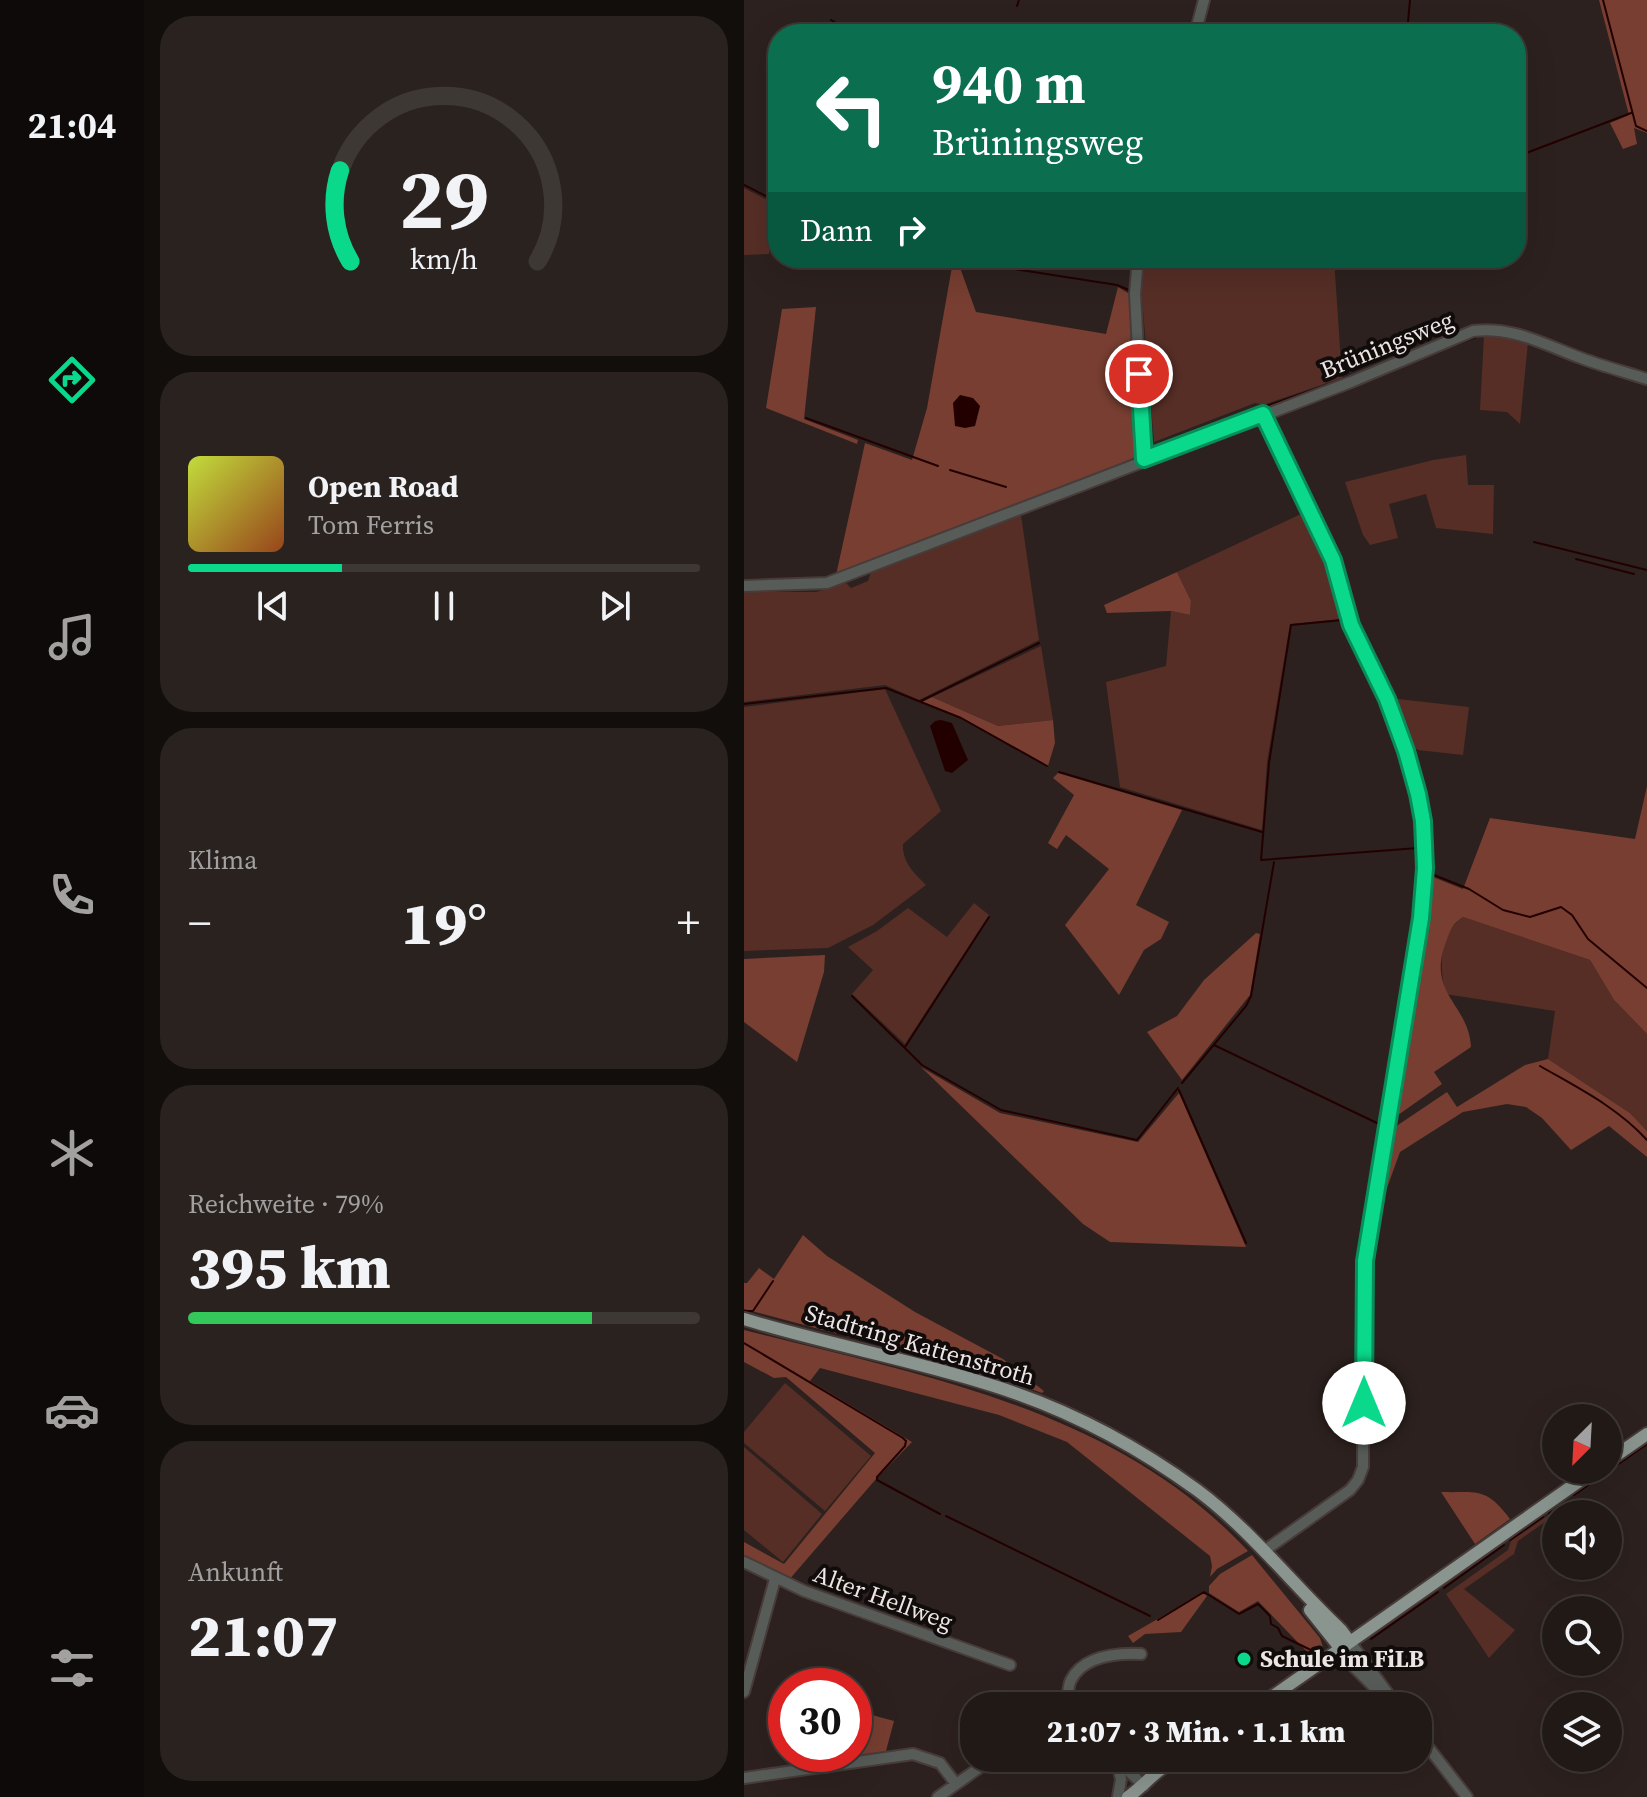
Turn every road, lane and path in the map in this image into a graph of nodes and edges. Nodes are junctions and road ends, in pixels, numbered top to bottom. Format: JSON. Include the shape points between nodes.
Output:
{"nodes":[{"id":1,"x":1204,"y":0,"type":"edge"},
{"id":2,"x":1198,"y":24,"type":"edge"},
{"id":3,"x":1137,"y":268,"type":"edge"},
{"id":4,"x":1647,"y":379,"type":"edge"},
{"id":5,"x":1263,"y":414,"type":"junction"},
{"id":6,"x":1144,"y":459,"type":"junction"},
{"id":7,"x":744,"y":586,"type":"edge"},
{"id":8,"x":747,"y":1320,"type":"edge"},
{"id":9,"x":1647,"y":1434,"type":"edge"},
{"id":10,"x":1622,"y":1451,"type":"edge"},
{"id":11,"x":1575,"y":1484,"type":"edge"},
{"id":12,"x":1266,"y":1552,"type":"junction"},
{"id":13,"x":744,"y":1562,"type":"edge"},
{"id":14,"x":775,"y":1579,"type":"junction"},
{"id":15,"x":1345,"y":1646,"type":"junction"},
{"id":16,"x":1141,"y":1654,"type":"dead end"},
{"id":17,"x":1010,"y":1665,"type":"dead end"},
{"id":18,"x":744,"y":1692,"type":"edge"},
{"id":19,"x":1069,"y":1692,"type":"edge"},
{"id":20,"x":1279,"y":1692,"type":"edge"},
{"id":21,"x":1383,"y":1692,"type":"edge"},
{"id":22,"x":1432,"y":1752,"type":"edge"},
{"id":23,"x":973,"y":1772,"type":"edge"},
{"id":24,"x":1119,"y":1772,"type":"edge"},
{"id":25,"x":1124,"y":1772,"type":"edge"},
{"id":26,"x":744,"y":1778,"type":"edge"},
{"id":27,"x":956,"y":1784,"type":"junction"},
{"id":28,"x":1136,"y":1791,"type":"edge"},
{"id":29,"x":938,"y":1797,"type":"edge"},
{"id":30,"x":1118,"y":1797,"type":"edge"},
{"id":31,"x":1467,"y":1797,"type":"edge"}],
"edges":[{"from":1,"to":2,"type":"street"},
{"from":3,"to":6,"type":"street"},
{"from":4,"to":5,"type":"street","name":"Brüningsweg","via":[[1492,329],[1473,331]]},
{"from":5,"to":6,"type":"street","name":"Brüningsweg"},
{"from":5,"to":12,"type":"street","via":[[1333,560],[1351,625],[1401,738],[1418,794],[1425,871],[1363,1276],[1363,1467],[1350,1490]]},
{"from":6,"to":7,"type":"street","name":"Brüningsweg","via":[[827,583]]},
{"from":8,"to":12,"type":"main road","name":"Stadtring Kattenstroth","via":[[991,1385],[1075,1417],[1162,1465]]},
{"from":9,"to":10,"type":"main road"},
{"from":11,"to":15,"type":"main road"},
{"from":12,"to":15,"type":"main road","name":"Stadtring Kattenstroth","via":[[1341,1630]]},
{"from":13,"to":14,"type":"street","name":"Alter Hellweg"},
{"from":14,"to":17,"type":"street","name":"Alter Hellweg"},
{"from":14,"to":18,"type":"street"},
{"from":15,"to":20,"type":"main road"},
{"from":15,"to":21,"type":"street"},
{"from":16,"to":19,"type":"street","via":[[1103,1656],[1077,1672]]},
{"from":22,"to":31,"type":"street"},
{"from":23,"to":27,"type":"street"},
{"from":24,"to":30,"type":"street"},
{"from":25,"to":28,"type":"street"},
{"from":26,"to":27,"type":"street","via":[[913,1754],[940,1763]]},
{"from":27,"to":29,"type":"street"}]}
